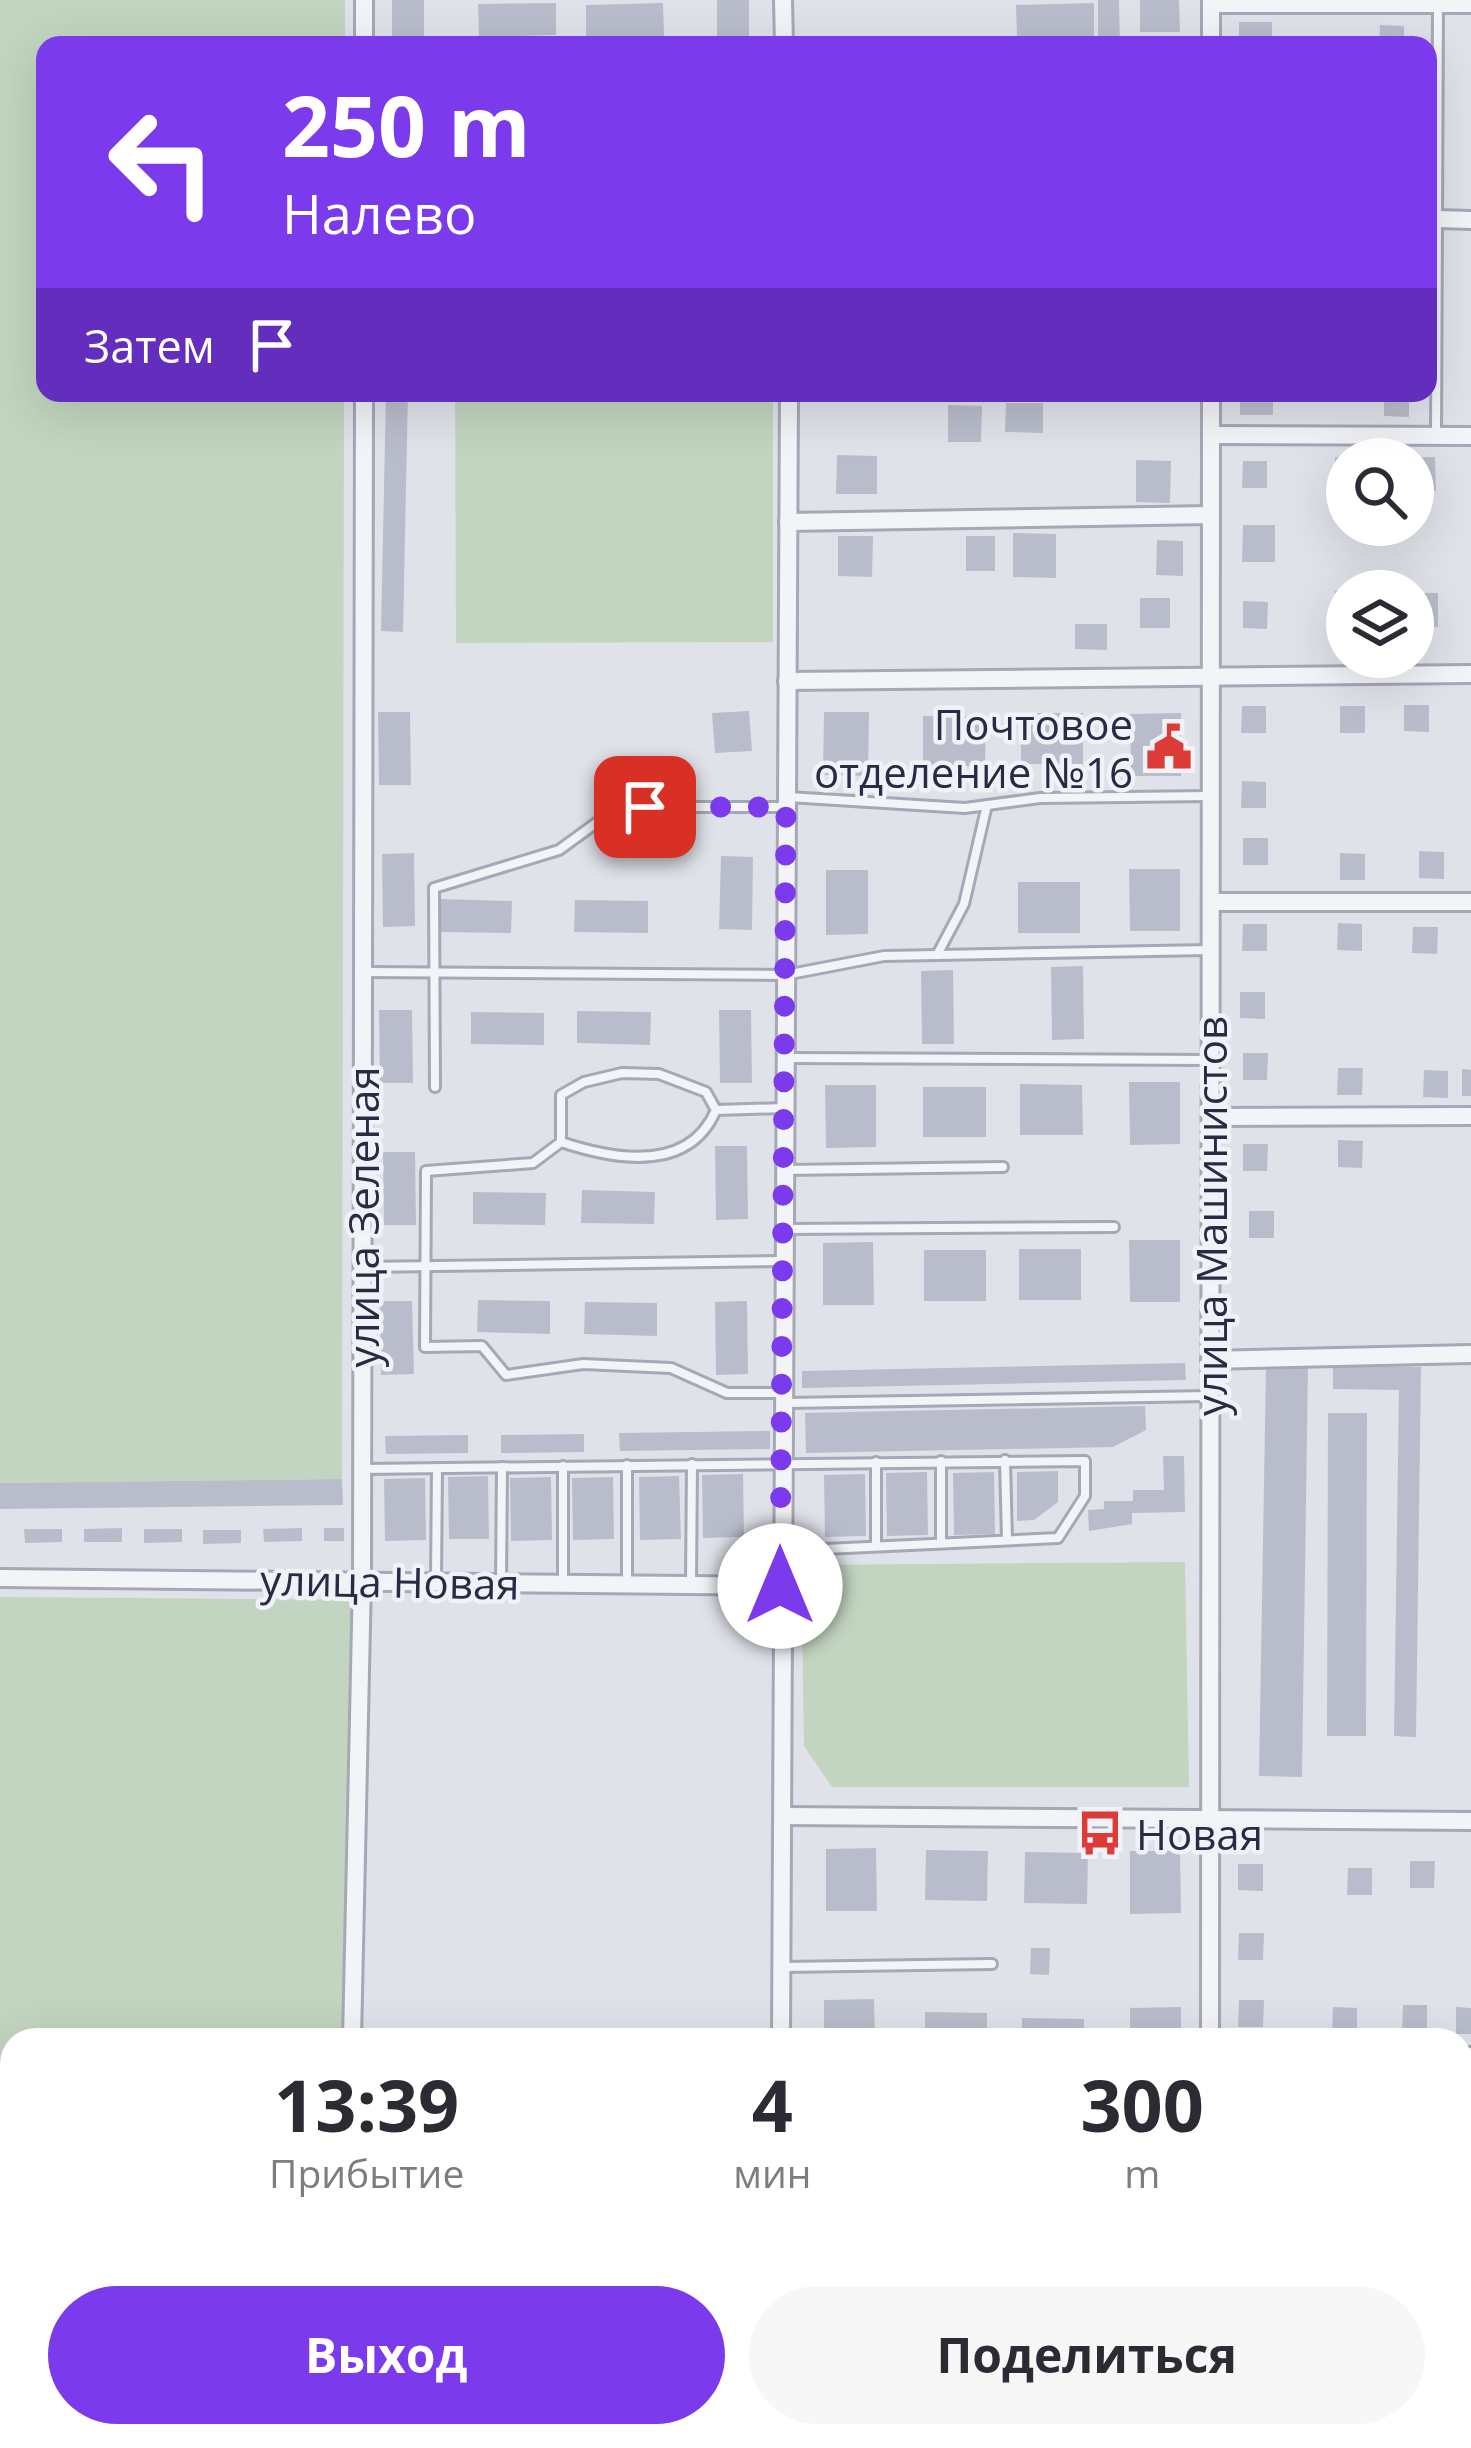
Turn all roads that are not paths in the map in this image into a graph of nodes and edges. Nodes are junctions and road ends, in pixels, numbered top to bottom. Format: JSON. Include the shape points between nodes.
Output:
{"nodes":[{"id":1,"x":364,"y":0,"type":"edge"},
{"id":2,"x":783,"y":0,"type":"edge"},
{"id":3,"x":1211,"y":2,"type":"edge"},
{"id":4,"x":1438,"y":4,"type":"junction"},
{"id":5,"x":1471,"y":4,"type":"edge"},
{"id":6,"x":364,"y":36,"type":"edge"},
{"id":7,"x":784,"y":36,"type":"edge"},
{"id":8,"x":1211,"y":36,"type":"edge"},
{"id":9,"x":1438,"y":219,"type":"junction"},
{"id":10,"x":1471,"y":220,"type":"edge"},
{"id":11,"x":1437,"y":328,"type":"edge"},
{"id":12,"x":364,"y":402,"type":"edge"},
{"id":13,"x":789,"y":402,"type":"edge"},
{"id":14,"x":1211,"y":402,"type":"edge"},
{"id":15,"x":1436,"y":402,"type":"edge"},
{"id":16,"x":1211,"y":435,"type":"junction"},
{"id":17,"x":1436,"y":436,"type":"junction"},
{"id":18,"x":1471,"y":436,"type":"edge"},
{"id":19,"x":1211,"y":515,"type":"junction"},
{"id":20,"x":788,"y":522,"type":"junction"},
{"id":21,"x":1211,"y":673,"type":"junction"},
{"id":22,"x":1471,"y":674,"type":"edge"},
{"id":23,"x":787,"y":681,"type":"junction"},
{"id":24,"x":1210,"y":796,"type":"junction"},
{"id":25,"x":786,"y":802,"type":"junction"},
{"id":26,"x":987,"y":805,"type":"junction"},
{"id":27,"x":1211,"y":902,"type":"junction"},
{"id":28,"x":1471,"y":902,"type":"edge"},
{"id":29,"x":1210,"y":950,"type":"junction"},
{"id":30,"x":937,"y":955,"type":"junction"},
{"id":31,"x":436,"y":970,"type":"junction"},
{"id":32,"x":363,"y":972,"type":"junction"},
{"id":33,"x":785,"y":975,"type":"junction"},
{"id":34,"x":784,"y":1058,"type":"junction"},
{"id":35,"x":1210,"y":1060,"type":"junction"},
{"id":36,"x":435,"y":1087,"type":"dead end"},
{"id":37,"x":784,"y":1108,"type":"junction"},
{"id":38,"x":716,"y":1110,"type":"junction"},
{"id":39,"x":1471,"y":1116,"type":"edge"},
{"id":40,"x":1210,"y":1117,"type":"junction"},
{"id":41,"x":561,"y":1142,"type":"junction"},
{"id":42,"x":1003,"y":1167,"type":"dead end"},
{"id":43,"x":783,"y":1171,"type":"junction"},
{"id":44,"x":1114,"y":1227,"type":"dead end"},
{"id":45,"x":783,"y":1229,"type":"junction"},
{"id":46,"x":782,"y":1261,"type":"junction"},
{"id":47,"x":425,"y":1266,"type":"junction"},
{"id":48,"x":361,"y":1267,"type":"junction"},
{"id":49,"x":1471,"y":1354,"type":"edge"},
{"id":50,"x":1210,"y":1360,"type":"junction"},
{"id":51,"x":1210,"y":1396,"type":"junction"},
{"id":52,"x":782,"y":1398,"type":"junction"},
{"id":53,"x":1005,"y":1460,"type":"junction"},
{"id":54,"x":941,"y":1461,"type":"junction"},
{"id":55,"x":876,"y":1462,"type":"junction"},
{"id":56,"x":782,"y":1463,"type":"junction"},
{"id":57,"x":692,"y":1464,"type":"junction"},
{"id":58,"x":627,"y":1465,"type":"junction"},
{"id":59,"x":563,"y":1466,"type":"junction"},
{"id":60,"x":502,"y":1467,"type":"junction"},
{"id":61,"x":437,"y":1468,"type":"junction"},
{"id":62,"x":362,"y":1469,"type":"junction"},
{"id":63,"x":1007,"y":1540,"type":"junction"},
{"id":64,"x":941,"y":1544,"type":"junction"},
{"id":65,"x":876,"y":1546,"type":"junction"},
{"id":66,"x":781,"y":1551,"type":"junction"},
{"id":67,"x":0,"y":1577,"type":"edge"},
{"id":68,"x":362,"y":1579,"type":"junction"},
{"id":69,"x":436,"y":1583,"type":"junction"},
{"id":70,"x":501,"y":1584,"type":"junction"},
{"id":71,"x":563,"y":1584,"type":"junction"},
{"id":72,"x":627,"y":1585,"type":"junction"},
{"id":73,"x":691,"y":1585,"type":"junction"},
{"id":74,"x":780,"y":1586,"type":"junction"},
{"id":75,"x":783,"y":1816,"type":"junction"},
{"id":76,"x":1210,"y":1819,"type":"junction"},
{"id":77,"x":1471,"y":1821,"type":"edge"},
{"id":78,"x":992,"y":1964,"type":"dead end"},
{"id":79,"x":782,"y":1967,"type":"junction"},
{"id":80,"x":352,"y":2028,"type":"edge"},
{"id":81,"x":782,"y":2028,"type":"edge"},
{"id":82,"x":1210,"y":2028,"type":"edge"}],
"edges":[{"from":1,"to":6,"type":"street"},
{"from":2,"to":7,"type":"street"},
{"from":3,"to":4,"type":"street"},
{"from":3,"to":8,"type":"street"},
{"from":4,"to":5,"type":"street"},
{"from":4,"to":9,"type":"lane"},
{"from":9,"to":10,"type":"street"},
{"from":9,"to":11,"type":"lane"},
{"from":12,"to":32,"type":"street","name":"улица Зеленая"},
{"from":13,"to":20,"type":"street"},
{"from":14,"to":16,"type":"street","name":"улица Машинистов"},
{"from":15,"to":17,"type":"lane"},
{"from":16,"to":17,"type":"street"},
{"from":16,"to":19,"type":"street","name":"улица Машинистов"},
{"from":17,"to":18,"type":"street"},
{"from":19,"to":20,"type":"street"},
{"from":19,"to":21,"type":"street","name":"улица Машинистов"},
{"from":20,"to":23,"type":"street"},
{"from":21,"to":22,"type":"street"},
{"from":21,"to":23,"type":"street"},
{"from":21,"to":24,"type":"street","name":"улица Машинистов"},
{"from":23,"to":25,"type":"street"},
{"from":24,"to":26,"type":"lane"},
{"from":24,"to":27,"type":"street","name":"улица Машинистов"},
{"from":25,"to":26,"type":"lane"},
{"from":25,"to":31,"type":"lane","via":[[610,813],[559,850],[434,888]]},
{"from":25,"to":33,"type":"street"},
{"from":26,"to":30,"type":"lane","via":[[964,904]]},
{"from":27,"to":28,"type":"street"},
{"from":27,"to":29,"type":"street","name":"улица Машинистов"},
{"from":29,"to":30,"type":"lane"},
{"from":29,"to":35,"type":"street","name":"улица Машинистов"},
{"from":30,"to":33,"type":"lane"},
{"from":31,"to":32,"type":"lane"},
{"from":31,"to":33,"type":"lane"},
{"from":31,"to":36,"type":"lane"},
{"from":32,"to":48,"type":"street","name":"улица Зеленая"},
{"from":33,"to":34,"type":"street"},
{"from":34,"to":35,"type":"lane"},
{"from":34,"to":37,"type":"street"},
{"from":35,"to":40,"type":"street","name":"улица Машинистов"},
{"from":37,"to":38,"type":"lane"},
{"from":37,"to":43,"type":"street"},
{"from":38,"to":41,"type":"lane","via":[[705,1135],[677,1153],[608,1157]]},
{"from":38,"to":41,"type":"lane","via":[[706,1092],[659,1074],[622,1073],[561,1095]]},
{"from":39,"to":40,"type":"street"},
{"from":40,"to":50,"type":"street","name":"улица Машинистов"},
{"from":41,"to":47,"type":"lane","via":[[532,1163],[427,1171]]},
{"from":42,"to":43,"type":"lane"},
{"from":43,"to":45,"type":"street"},
{"from":44,"to":45,"type":"lane"},
{"from":45,"to":46,"type":"street"},
{"from":46,"to":47,"type":"lane"},
{"from":46,"to":52,"type":"street"},
{"from":47,"to":48,"type":"lane"},
{"from":47,"to":52,"type":"lane","via":[[425,1347],[482,1346],[506,1375],[584,1364],[671,1369],[728,1393]]},
{"from":48,"to":62,"type":"street","name":"улица Зеленая"},
{"from":49,"to":50,"type":"street"},
{"from":50,"to":51,"type":"street","name":"улица Машинистов"},
{"from":51,"to":52,"type":"lane"},
{"from":51,"to":76,"type":"street","name":"улица Машинистов"},
{"from":52,"to":56,"type":"street"},
{"from":53,"to":54,"type":"lane"},
{"from":53,"to":63,"type":"lane"},
{"from":53,"to":63,"type":"lane","via":[[1085,1461],[1084,1496],[1058,1538]]},
{"from":54,"to":55,"type":"lane"},
{"from":54,"to":64,"type":"lane"},
{"from":55,"to":56,"type":"lane"},
{"from":55,"to":65,"type":"lane"},
{"from":56,"to":57,"type":"lane"},
{"from":56,"to":66,"type":"street"},
{"from":57,"to":58,"type":"lane"},
{"from":57,"to":73,"type":"lane"},
{"from":58,"to":59,"type":"lane"},
{"from":58,"to":72,"type":"lane"},
{"from":59,"to":60,"type":"lane"},
{"from":59,"to":71,"type":"lane"},
{"from":60,"to":61,"type":"lane"},
{"from":60,"to":70,"type":"lane"},
{"from":61,"to":62,"type":"lane"},
{"from":61,"to":69,"type":"lane"},
{"from":62,"to":68,"type":"street","name":"улица Зеленая"},
{"from":63,"to":64,"type":"lane"},
{"from":64,"to":65,"type":"lane"},
{"from":65,"to":66,"type":"lane"},
{"from":66,"to":74,"type":"street"},
{"from":67,"to":68,"type":"street","name":"улица Новая"},
{"from":68,"to":69,"type":"street","name":"улица Новая"},
{"from":68,"to":80,"type":"street","name":"улица Зеленая"},
{"from":69,"to":70,"type":"street","name":"улица Новая"},
{"from":70,"to":71,"type":"street","name":"улица Новая"},
{"from":71,"to":72,"type":"street","name":"улица Новая"},
{"from":72,"to":73,"type":"street","name":"улица Новая"},
{"from":73,"to":74,"type":"street","name":"улица Новая"},
{"from":74,"to":75,"type":"street"},
{"from":75,"to":76,"type":"street"},
{"from":75,"to":79,"type":"street"},
{"from":76,"to":77,"type":"street"},
{"from":76,"to":82,"type":"street","name":"улица Машинистов"},
{"from":78,"to":79,"type":"lane"},
{"from":79,"to":81,"type":"street"}]}
